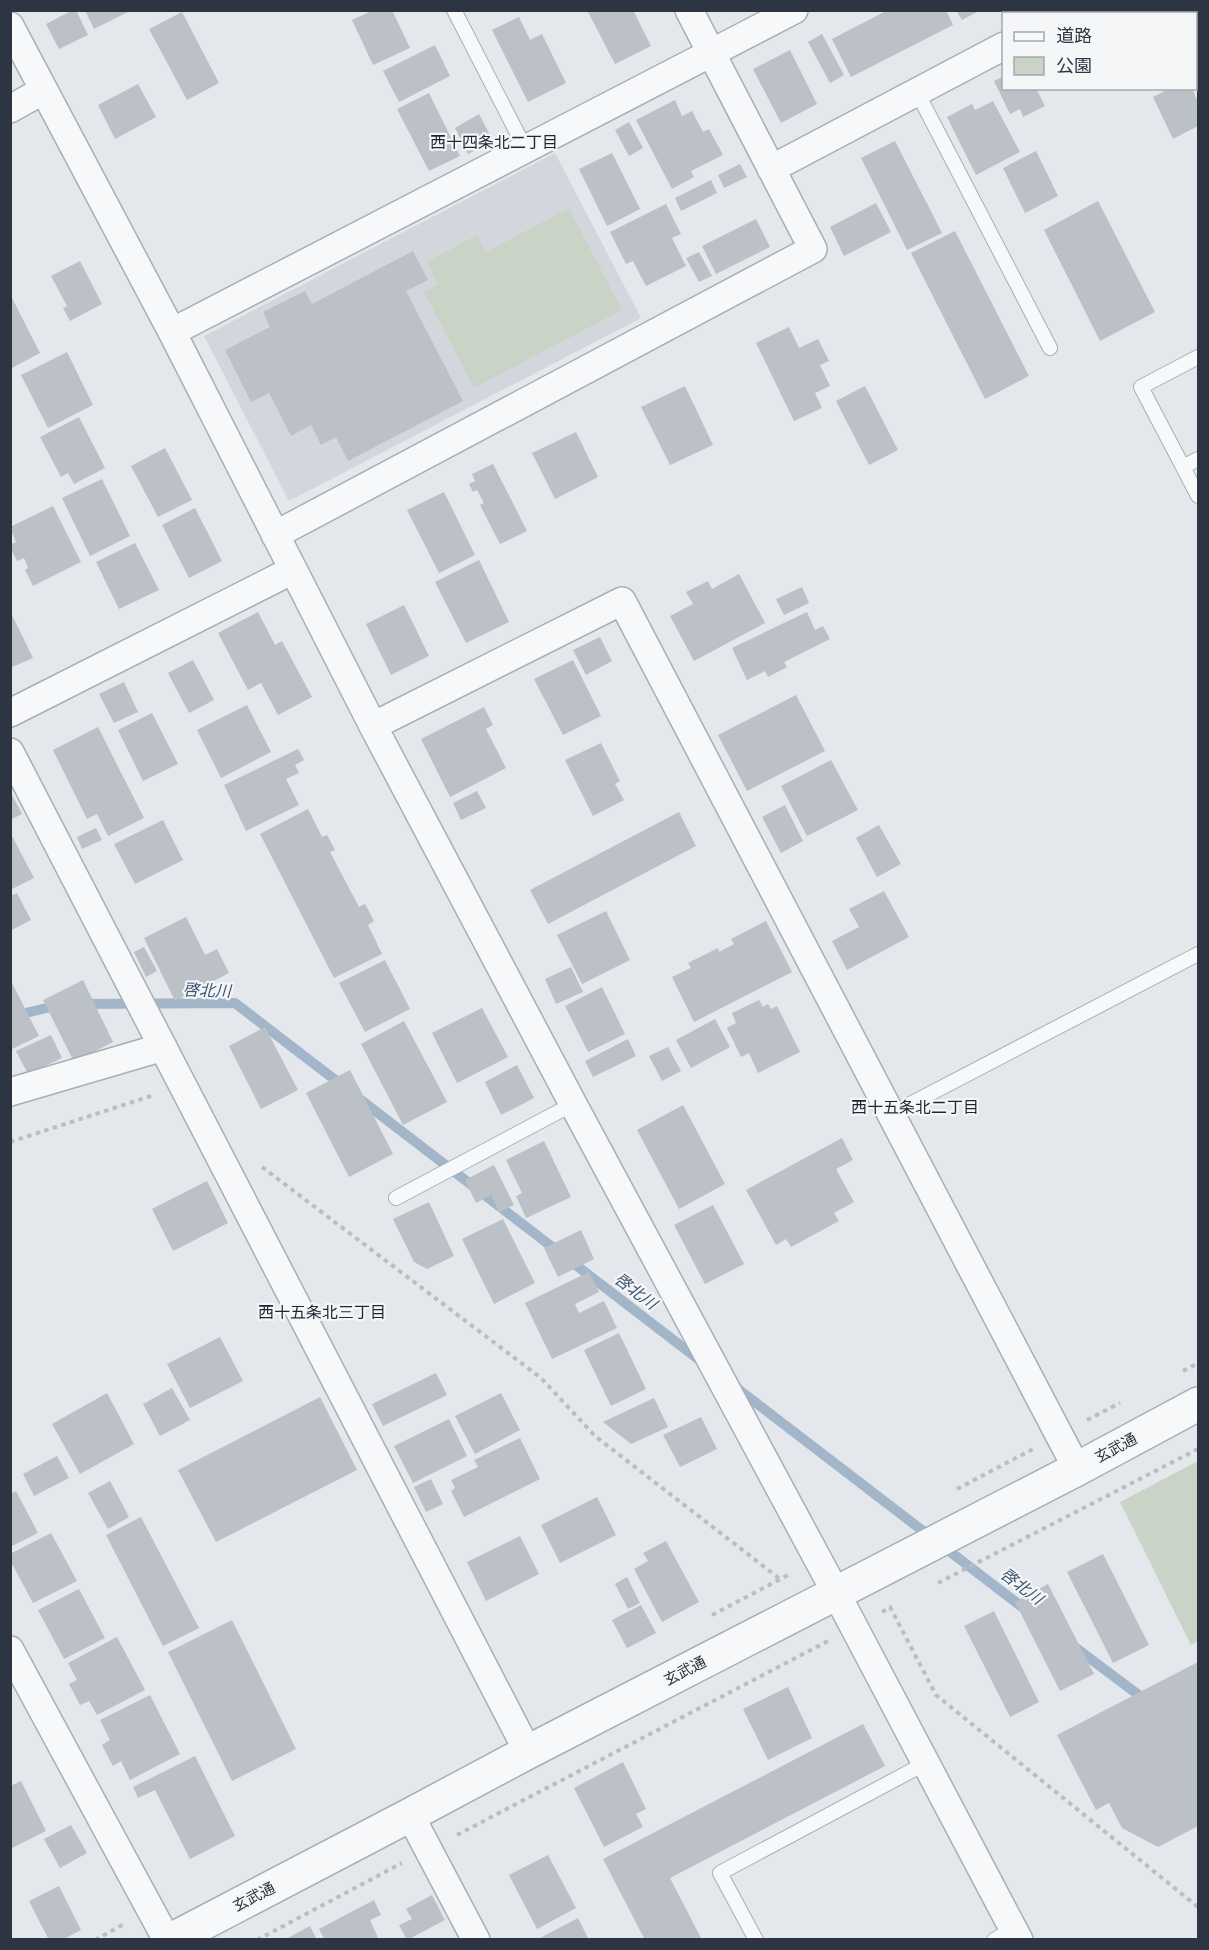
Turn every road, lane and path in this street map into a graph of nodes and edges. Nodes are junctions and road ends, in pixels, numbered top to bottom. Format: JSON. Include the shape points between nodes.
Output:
{"nodes":[{"id":1,"x":454,"y":10,"type":"edge"},
{"id":2,"x":689,"y":10,"type":"edge"},
{"id":3,"x":794,"y":10,"type":"edge"},
{"id":4,"x":10,"y":26,"type":"edge"},
{"id":5,"x":1002,"y":47,"type":"edge"},
{"id":6,"x":712,"y":54,"type":"junction"},
{"id":7,"x":44,"y":90,"type":"junction"},
{"id":8,"x":917,"y":92,"type":"junction"},
{"id":9,"x":10,"y":108,"type":"edge"},
{"id":10,"x":526,"y":150,"type":"junction"},
{"id":11,"x":771,"y":168,"type":"junction"},
{"id":12,"x":172,"y":333,"type":"junction"},
{"id":13,"x":1050,"y":348,"type":"dead end"},
{"id":14,"x":1198,"y":357,"type":"edge"},
{"id":15,"x":1198,"y":459,"type":"edge"},
{"id":16,"x":1183,"y":467,"type":"junction"},
{"id":17,"x":1198,"y":496,"type":"edge"},
{"id":18,"x":275,"y":535,"type":"junction"},
{"id":19,"x":293,"y":570,"type":"junction"},
{"id":20,"x":10,"y":712,"type":"edge"},
{"id":21,"x":373,"y":726,"type":"junction"},
{"id":22,"x":10,"y":752,"type":"edge"},
{"id":23,"x":1198,"y":954,"type":"edge"},
{"id":24,"x":163,"y":1047,"type":"junction"},
{"id":25,"x":164,"y":1091,"type":"dead end"},
{"id":26,"x":10,"y":1092,"type":"edge"},
{"id":27,"x":573,"y":1104,"type":"junction"},
{"id":28,"x":891,"y":1114,"type":"junction"},
{"id":29,"x":10,"y":1142,"type":"edge"},
{"id":30,"x":218,"y":1153,"type":"junction"},
{"id":31,"x":396,"y":1198,"type":"dead end"},
{"id":32,"x":1198,"y":1363,"type":"edge"},
{"id":33,"x":1179,"y":1373,"type":"dead end"},
{"id":34,"x":1129,"y":1399,"type":"dead end"},
{"id":35,"x":1198,"y":1404,"type":"edge"},
{"id":36,"x":1059,"y":1435,"type":"junction"},
{"id":37,"x":1198,"y":1449,"type":"edge"},
{"id":38,"x":1077,"y":1469,"type":"junction"},
{"id":39,"x":955,"y":1490,"type":"dead end"},
{"id":40,"x":819,"y":1561,"type":"junction"},
{"id":41,"x":933,"y":1586,"type":"dead end"},
{"id":42,"x":836,"y":1593,"type":"junction"},
{"id":43,"x":855,"y":1627,"type":"junction"},
{"id":44,"x":13,"y":1661,"type":"edge"},
{"id":45,"x":528,"y":1752,"type":"junction"},
{"id":46,"x":926,"y":1762,"type":"junction"},
{"id":47,"x":410,"y":1815,"type":"junction"},
{"id":48,"x":428,"y":1850,"type":"junction"},
{"id":49,"x":1198,"y":1907,"type":"edge"},
{"id":50,"x":1009,"y":1936,"type":"edge"},
{"id":51,"x":183,"y":1937,"type":"edge"},
{"id":52,"x":257,"y":1940,"type":"edge"},
{"id":53,"x":476,"y":1940,"type":"edge"},
{"id":54,"x":756,"y":1940,"type":"edge"}],
"edges":[{"from":1,"to":10,"type":"lane"},
{"from":2,"to":6,"type":"street"},
{"from":3,"to":6,"type":"street"},
{"from":4,"to":7,"type":"street"},
{"from":5,"to":8,"type":"street"},
{"from":6,"to":10,"type":"street"},
{"from":6,"to":11,"type":"street"},
{"from":7,"to":9,"type":"street"},
{"from":7,"to":12,"type":"street"},
{"from":8,"to":11,"type":"street"},
{"from":8,"to":13,"type":"lane"},
{"from":10,"to":12,"type":"street"},
{"from":11,"to":18,"type":"street","via":[[813,249]]},
{"from":12,"to":18,"type":"street"},
{"from":14,"to":16,"type":"lane","via":[[1141,387]]},
{"from":15,"to":16,"type":"lane"},
{"from":16,"to":17,"type":"lane"},
{"from":18,"to":19,"type":"street"},
{"from":19,"to":20,"type":"street"},
{"from":19,"to":21,"type":"street"},
{"from":21,"to":27,"type":"street"},
{"from":21,"to":28,"type":"street","via":[[622,600]]},
{"from":22,"to":24,"type":"street"},
{"from":23,"to":28,"type":"lane"},
{"from":24,"to":26,"type":"street"},
{"from":24,"to":30,"type":"street"},
{"from":25,"to":29,"type":"path"},
{"from":27,"to":31,"type":"lane"},
{"from":27,"to":40,"type":"street"},
{"from":28,"to":36,"type":"street"},
{"from":30,"to":40,"type":"path","via":[[237,1148],[541,1378],[595,1436],[780,1579]]},
{"from":30,"to":45,"type":"street"},
{"from":32,"to":33,"type":"path"},
{"from":34,"to":36,"type":"path"},
{"from":35,"to":38,"type":"street","name":"玄武通"},
{"from":36,"to":38,"type":"street"},
{"from":36,"to":39,"type":"path"},
{"from":37,"to":41,"type":"path"},
{"from":38,"to":42,"type":"street","name":"玄武通"},
{"from":40,"to":42,"type":"street"},
{"from":42,"to":43,"type":"street"},
{"from":42,"to":45,"type":"street","name":"玄武通"},
{"from":43,"to":46,"type":"street"},
{"from":43,"to":48,"type":"path"},
{"from":43,"to":49,"type":"path","via":[[890,1608],[936,1695]]},
{"from":44,"to":51,"type":"street"},
{"from":45,"to":47,"type":"street","name":"玄武通"},
{"from":46,"to":50,"type":"street"},
{"from":46,"to":54,"type":"lane","via":[[720,1873]]},
{"from":47,"to":48,"type":"street"},
{"from":47,"to":51,"type":"street","name":"玄武通"},
{"from":48,"to":52,"type":"path"},
{"from":48,"to":53,"type":"street"}]}
